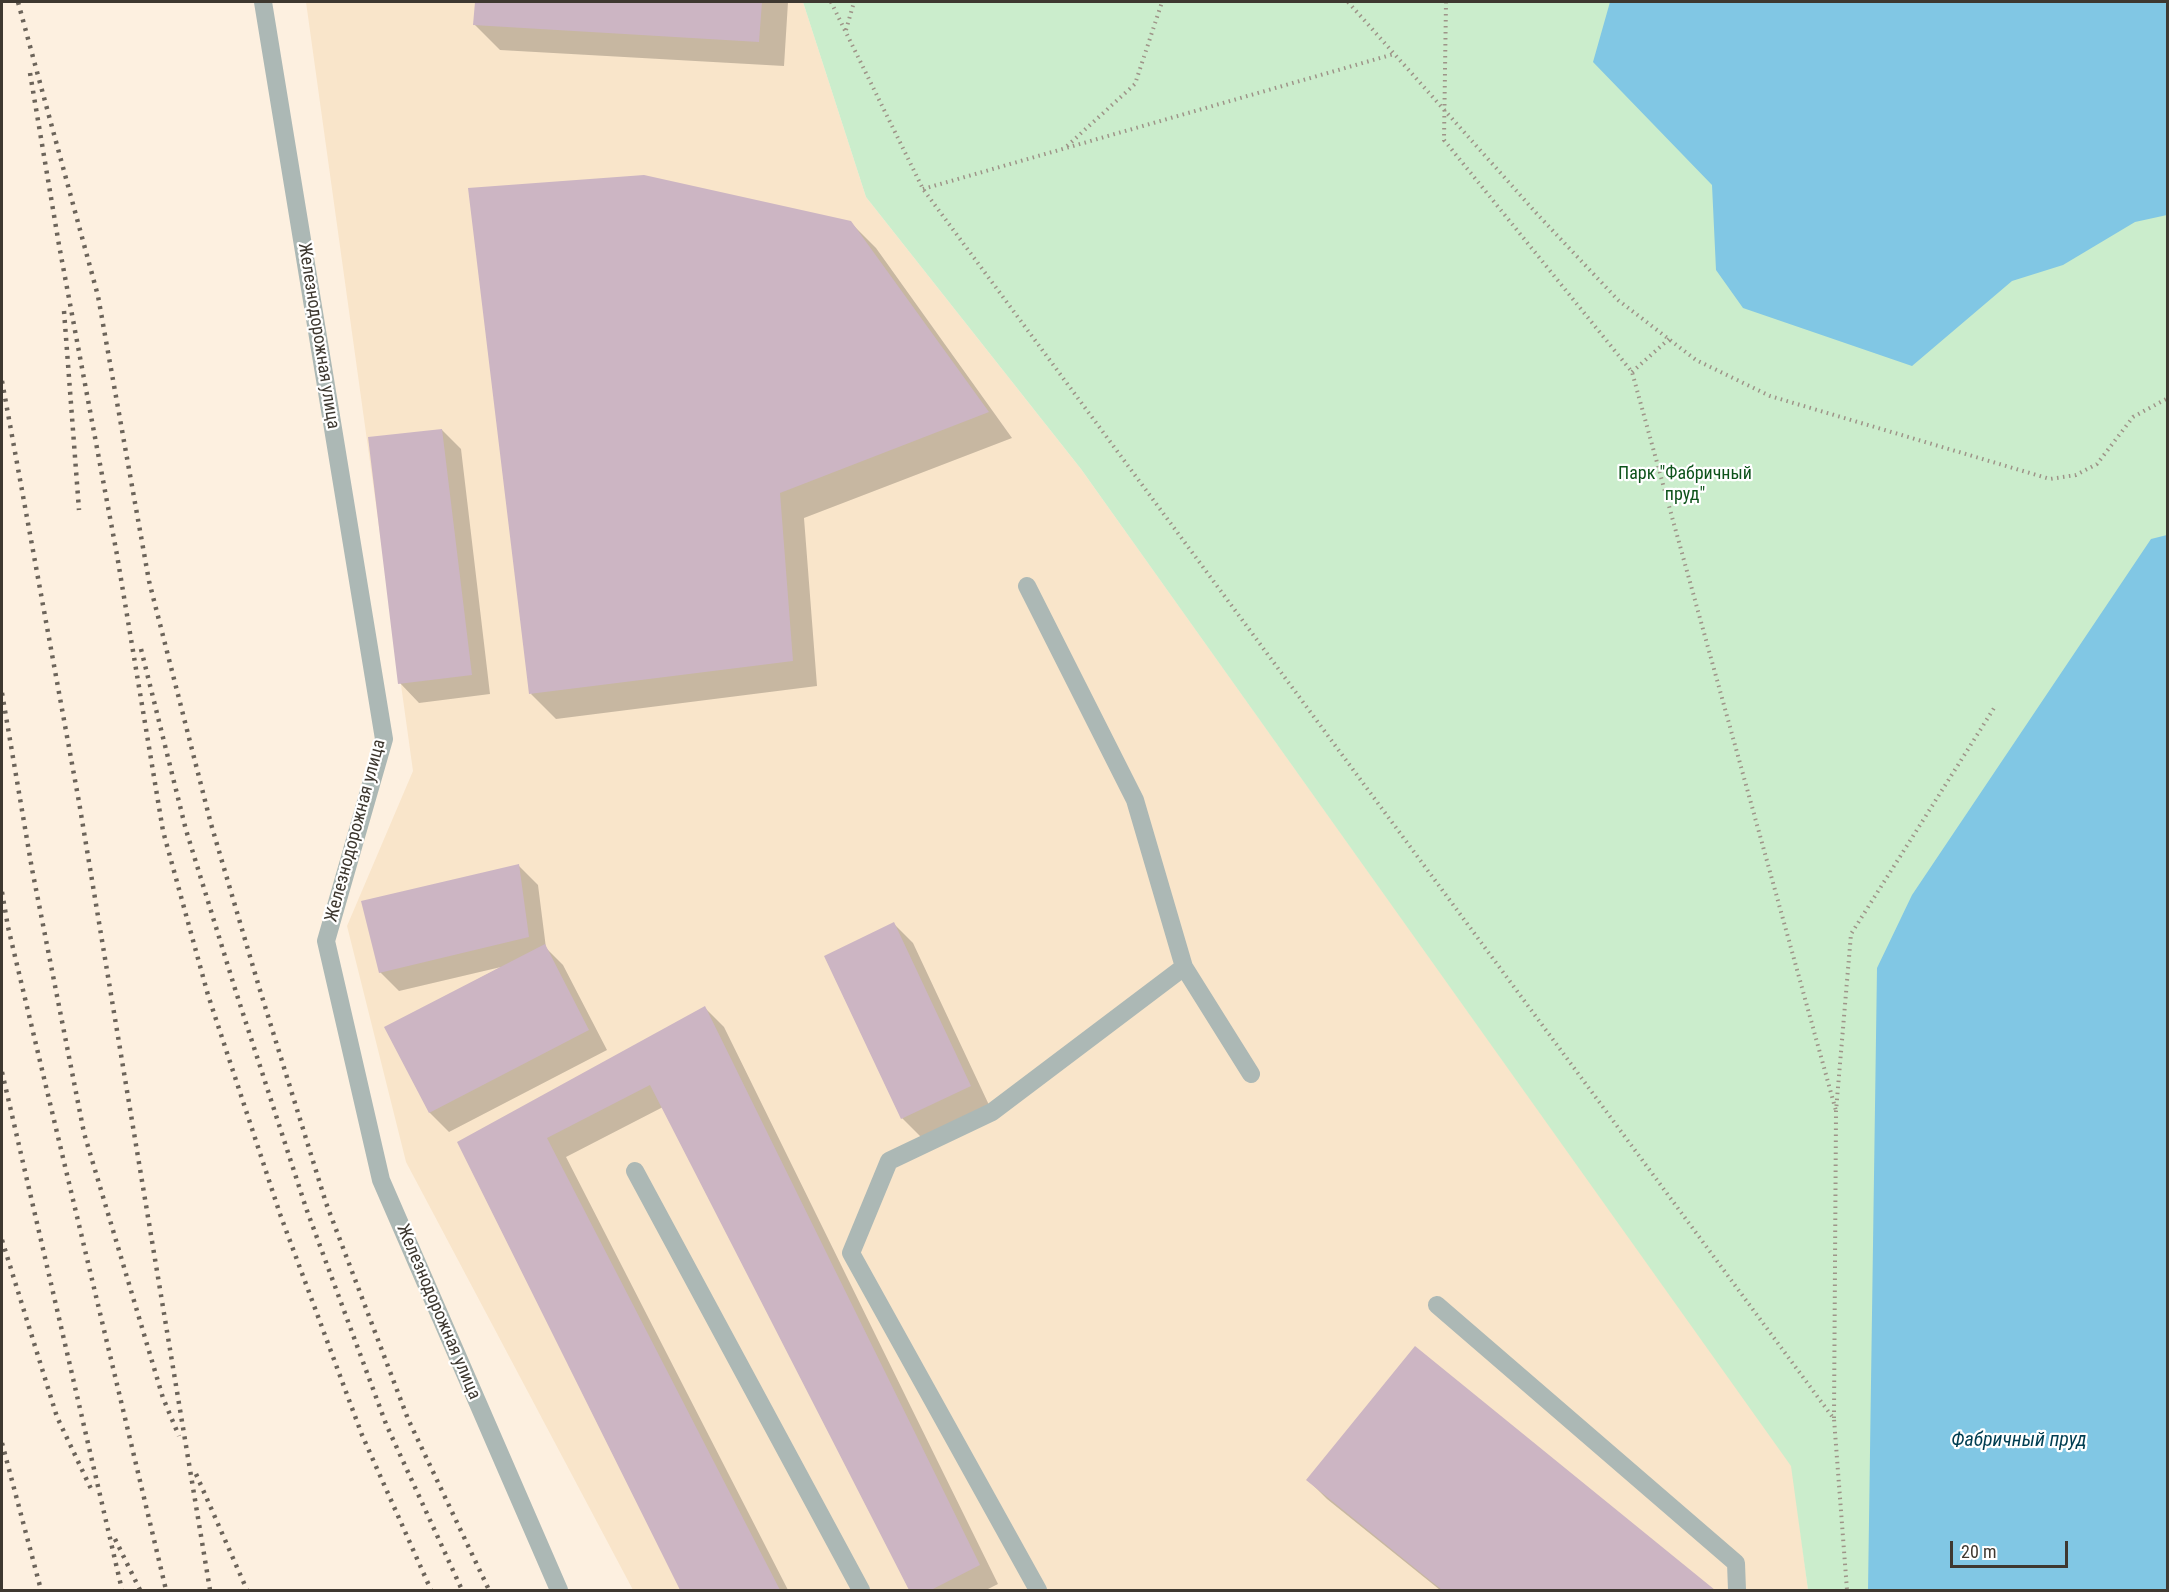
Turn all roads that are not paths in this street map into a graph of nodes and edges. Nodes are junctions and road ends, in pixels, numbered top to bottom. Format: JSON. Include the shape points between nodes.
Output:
{"nodes":[{"id":1,"x":263,"y":2,"type":"edge"},
{"id":2,"x":1027,"y":586,"type":"dead end"},
{"id":3,"x":1184,"y":967,"type":"junction"},
{"id":4,"x":1251,"y":1074,"type":"dead end"},
{"id":5,"x":635,"y":1171,"type":"dead end"},
{"id":6,"x":1437,"y":1305,"type":"dead end"},
{"id":7,"x":559,"y":1590,"type":"edge"},
{"id":8,"x":861,"y":1590,"type":"edge"},
{"id":9,"x":1038,"y":1590,"type":"edge"},
{"id":10,"x":1737,"y":1590,"type":"edge"}],
"edges":[{"from":1,"to":7,"type":"street","name":"Железнодорожная улица","via":[[384,739],[326,941],[381,1180]]},
{"from":2,"to":3,"type":"street","via":[[1136,800]]},
{"from":3,"to":4,"type":"street"},
{"from":3,"to":9,"type":"street","via":[[992,1112],[889,1161],[851,1253]]},
{"from":5,"to":8,"type":"street"},
{"from":6,"to":10,"type":"street","via":[[1736,1563]]}]}
